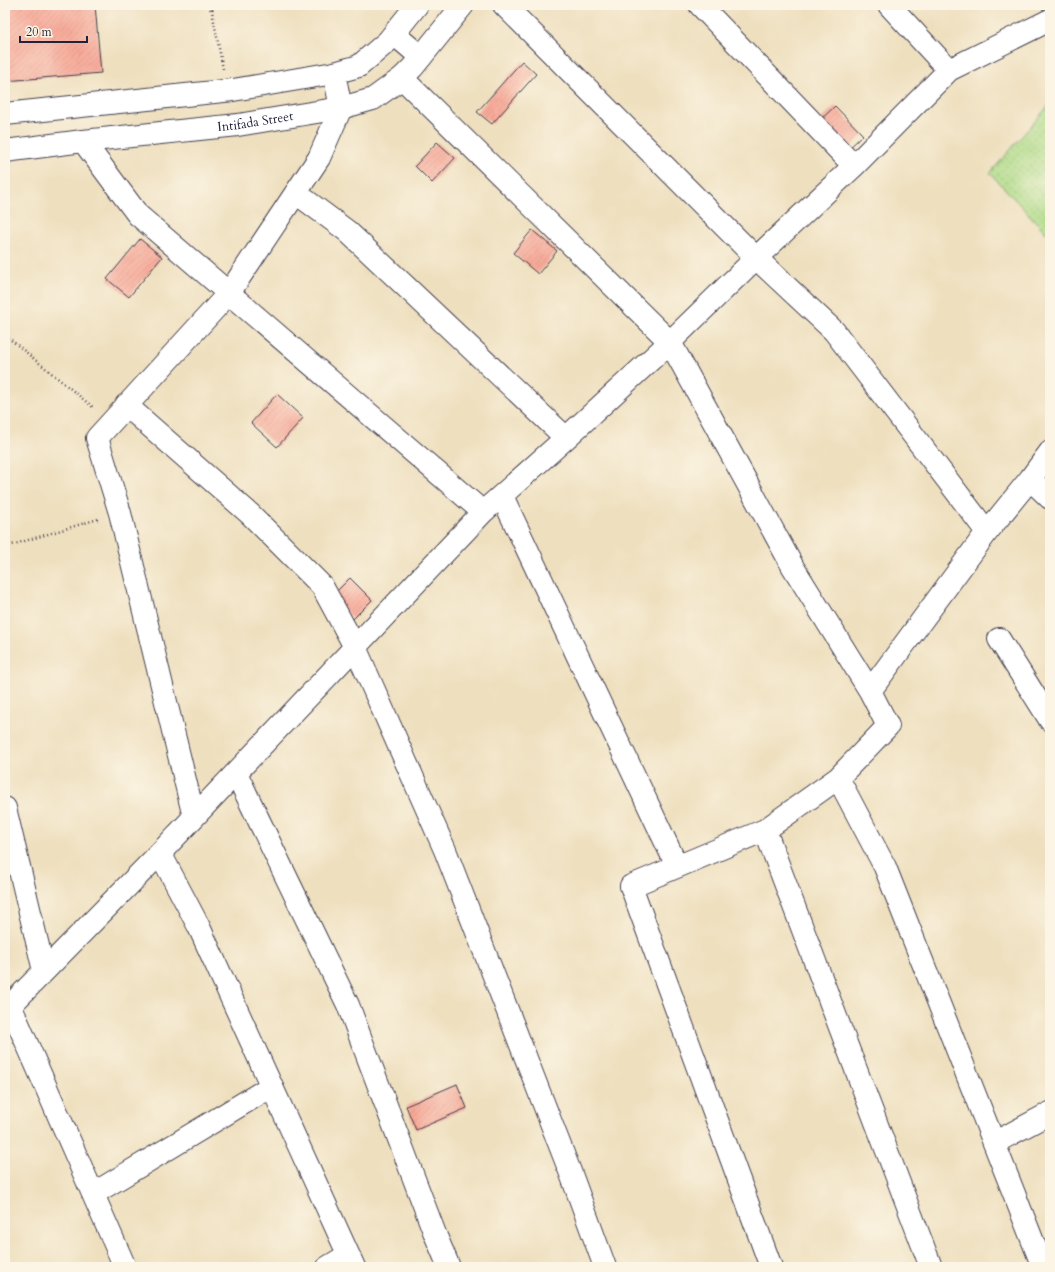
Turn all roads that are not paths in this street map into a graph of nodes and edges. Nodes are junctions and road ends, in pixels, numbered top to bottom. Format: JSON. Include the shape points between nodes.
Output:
{"nodes":[{"id":1,"x":417,"y":5,"type":"edge"},
{"id":2,"x":463,"y":5,"type":"edge"},
{"id":3,"x":504,"y":5,"type":"edge"},
{"id":4,"x":700,"y":5,"type":"edge"},
{"id":5,"x":889,"y":5,"type":"edge"},
{"id":6,"x":1050,"y":20,"type":"edge"},
{"id":7,"x":394,"y":34,"type":"junction"},
{"id":8,"x":421,"y":57,"type":"junction"},
{"id":9,"x":949,"y":70,"type":"junction"},
{"id":10,"x":334,"y":73,"type":"junction"},
{"id":11,"x":402,"y":78,"type":"junction"},
{"id":12,"x":341,"y":108,"type":"junction"},
{"id":13,"x":5,"y":114,"type":"edge"},
{"id":14,"x":83,"y":141,"type":"junction"},
{"id":15,"x":5,"y":151,"type":"edge"},
{"id":16,"x":854,"y":166,"type":"junction"},
{"id":17,"x":296,"y":193,"type":"junction"},
{"id":18,"x":756,"y":258,"type":"junction"},
{"id":19,"x":228,"y":293,"type":"junction"},
{"id":20,"x":670,"y":342,"type":"junction"},
{"id":21,"x":126,"y":405,"type":"junction"},
{"id":22,"x":566,"y":438,"type":"junction"},
{"id":23,"x":1050,"y":452,"type":"edge"},
{"id":24,"x":1030,"y":479,"type":"junction"},
{"id":25,"x":502,"y":496,"type":"junction"},
{"id":26,"x":1050,"y":498,"type":"edge"},
{"id":27,"x":484,"y":512,"type":"junction"},
{"id":28,"x":987,"y":532,"type":"junction"},
{"id":29,"x":999,"y":639,"type":"dead end"},
{"id":30,"x":355,"y":647,"type":"junction"},
{"id":31,"x":870,"y":691,"type":"junction"},
{"id":32,"x":1050,"y":720,"type":"edge"},
{"id":33,"x":236,"y":773,"type":"junction"},
{"id":34,"x":838,"y":778,"type":"junction"},
{"id":35,"x":5,"y":808,"type":"edge"},
{"id":36,"x":194,"y":817,"type":"junction"},
{"id":37,"x":764,"y":830,"type":"junction"},
{"id":38,"x":160,"y":853,"type":"junction"},
{"id":39,"x":677,"y":866,"type":"junction"},
{"id":40,"x":44,"y":971,"type":"junction"},
{"id":41,"x":8,"y":1008,"type":"edge"},
{"id":42,"x":272,"y":1086,"type":"junction"},
{"id":43,"x":1050,"y":1113,"type":"edge"},
{"id":44,"x":994,"y":1143,"type":"junction"},
{"id":45,"x":93,"y":1194,"type":"junction"},
{"id":46,"x":351,"y":1261,"type":"edge"},
{"id":47,"x":125,"y":1267,"type":"edge"},
{"id":48,"x":328,"y":1267,"type":"edge"},
{"id":49,"x":449,"y":1267,"type":"edge"},
{"id":50,"x":605,"y":1267,"type":"edge"},
{"id":51,"x":771,"y":1267,"type":"edge"},
{"id":52,"x":931,"y":1267,"type":"edge"},
{"id":53,"x":1043,"y":1267,"type":"edge"}],
"edges":[{"from":1,"to":7,"type":"street"},
{"from":2,"to":8,"type":"street","name":"Intifada Street"},
{"from":3,"to":18,"type":"street"},
{"from":4,"to":16,"type":"street"},
{"from":5,"to":9,"type":"street"},
{"from":6,"to":9,"type":"street"},
{"from":7,"to":8,"type":"street"},
{"from":7,"to":10,"type":"street","via":[[359,66]]},
{"from":8,"to":11,"type":"street","name":"Intifada Street"},
{"from":9,"to":16,"type":"street"},
{"from":10,"to":12,"type":"street"},
{"from":10,"to":13,"type":"street","via":[[228,91]]},
{"from":11,"to":12,"type":"street","name":"Intifada Street","via":[[373,99]]},
{"from":11,"to":20,"type":"street"},
{"from":12,"to":14,"type":"street","name":"Intifada Street","via":[[238,125]]},
{"from":12,"to":17,"type":"street","via":[[319,158]]},
{"from":14,"to":15,"type":"street","name":"Intifada Street"},
{"from":14,"to":19,"type":"street","via":[[138,215]]},
{"from":16,"to":18,"type":"street"},
{"from":17,"to":19,"type":"street"},
{"from":17,"to":22,"type":"street","via":[[348,231]]},
{"from":18,"to":20,"type":"street"},
{"from":18,"to":28,"type":"street","via":[[834,331]]},
{"from":19,"to":21,"type":"street"},
{"from":19,"to":27,"type":"street"},
{"from":20,"to":22,"type":"street"},
{"from":20,"to":31,"type":"street","via":[[793,567]]},
{"from":21,"to":30,"type":"street","via":[[250,514],[322,586]]},
{"from":21,"to":36,"type":"street","via":[[97,438],[120,513]]},
{"from":22,"to":25,"type":"street"},
{"from":23,"to":24,"type":"street"},
{"from":24,"to":26,"type":"street"},
{"from":24,"to":28,"type":"street"},
{"from":25,"to":27,"type":"street"},
{"from":25,"to":39,"type":"street"},
{"from":27,"to":30,"type":"street"},
{"from":28,"to":31,"type":"street"},
{"from":29,"to":32,"type":"street"},
{"from":30,"to":33,"type":"street"},
{"from":30,"to":50,"type":"street","via":[[445,850]]},
{"from":31,"to":34,"type":"street","via":[[888,726]]},
{"from":33,"to":36,"type":"street"},
{"from":33,"to":49,"type":"street","via":[[348,1005]]},
{"from":34,"to":37,"type":"street"},
{"from":34,"to":44,"type":"street","via":[[885,867]]},
{"from":35,"to":40,"type":"street"},
{"from":36,"to":38,"type":"street"},
{"from":37,"to":39,"type":"street"},
{"from":37,"to":52,"type":"street"},
{"from":38,"to":40,"type":"street"},
{"from":38,"to":42,"type":"street","via":[[199,927]]},
{"from":39,"to":51,"type":"street","via":[[631,886]]},
{"from":40,"to":41,"type":"street"},
{"from":41,"to":45,"type":"street"},
{"from":42,"to":45,"type":"street"},
{"from":42,"to":46,"type":"street"},
{"from":43,"to":44,"type":"street"},
{"from":44,"to":53,"type":"street"},
{"from":45,"to":47,"type":"street"},
{"from":46,"to":48,"type":"street"}]}
